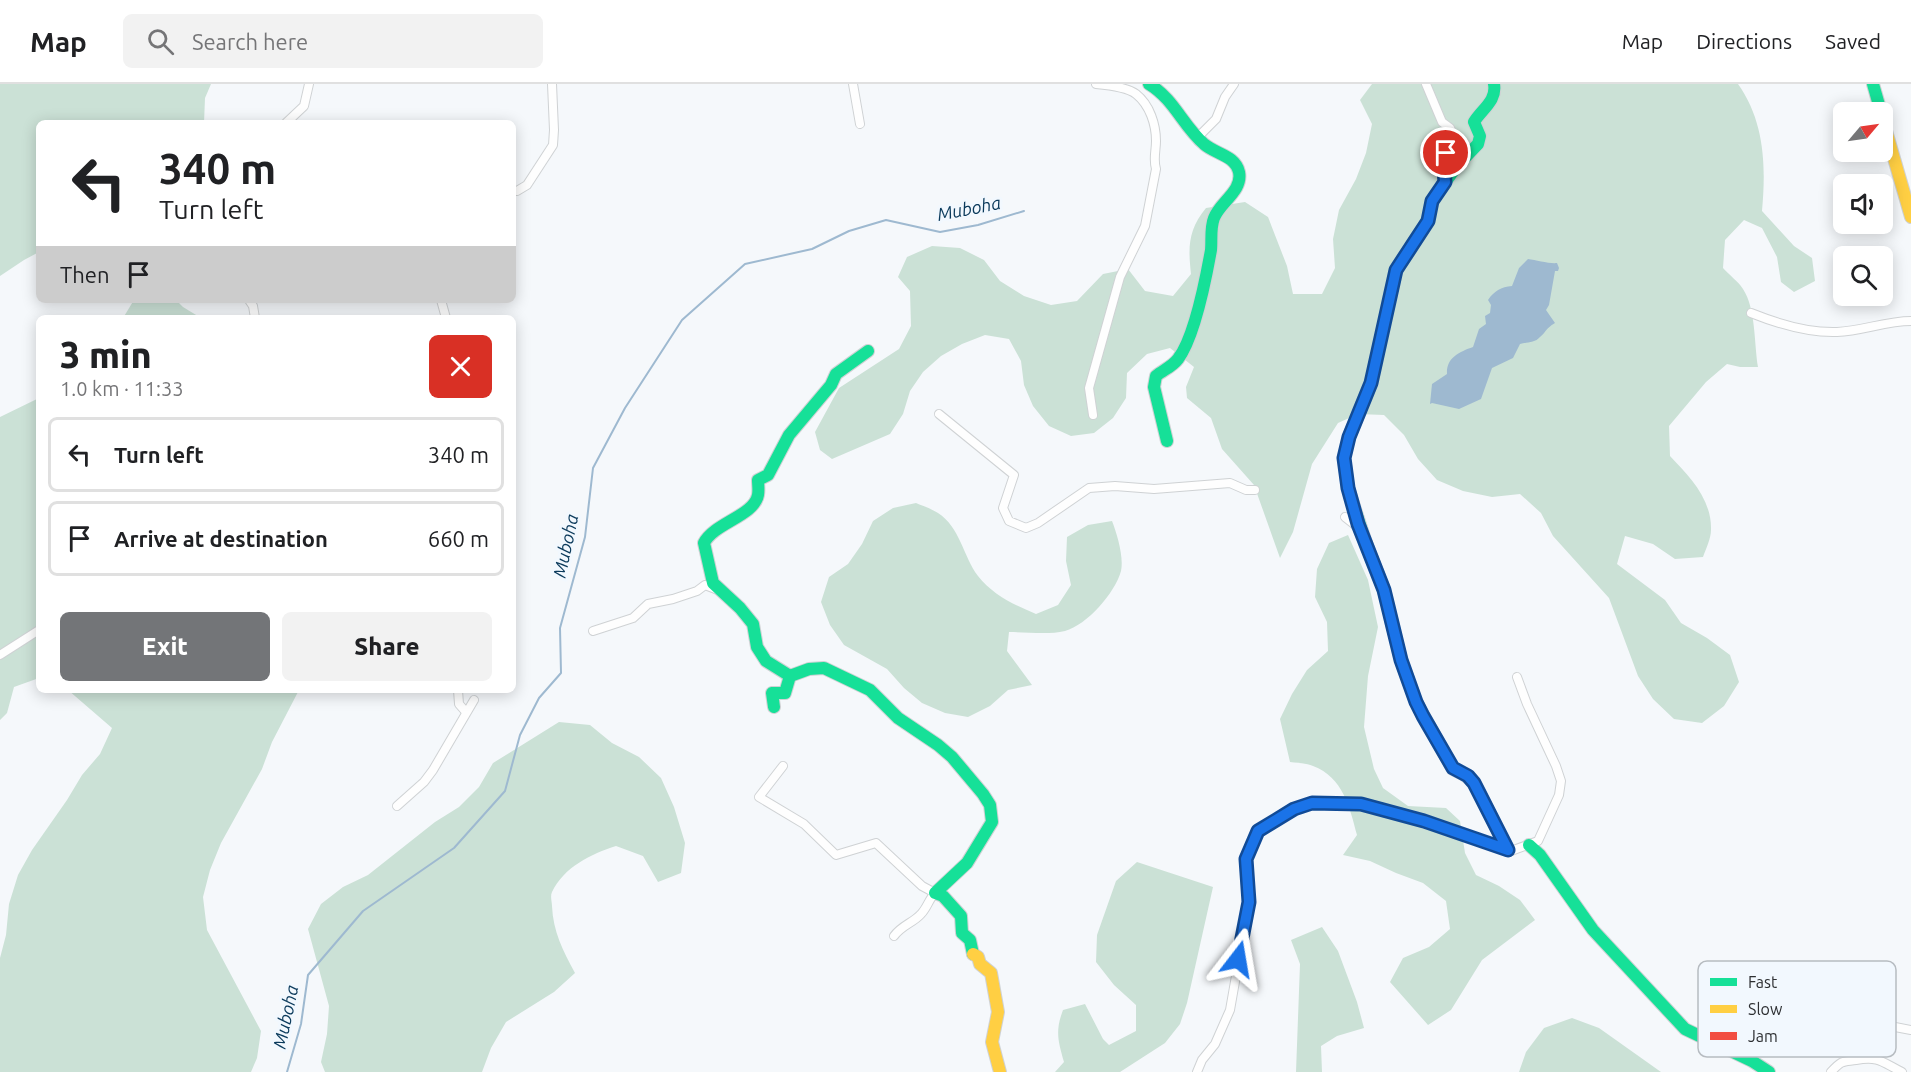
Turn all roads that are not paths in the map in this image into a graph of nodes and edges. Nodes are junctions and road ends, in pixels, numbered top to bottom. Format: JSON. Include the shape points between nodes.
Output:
{"nodes":[{"id":1,"x":309,"y":84,"type":"edge"},
{"id":2,"x":552,"y":84,"type":"edge"},
{"id":3,"x":853,"y":84,"type":"edge"},
{"id":4,"x":1096,"y":84,"type":"edge"},
{"id":5,"x":1147,"y":84,"type":"edge"},
{"id":6,"x":1234,"y":84,"type":"edge"},
{"id":7,"x":1426,"y":84,"type":"edge"},
{"id":8,"x":1494,"y":84,"type":"edge"},
{"id":9,"x":1874,"y":84,"type":"edge"},
{"id":10,"x":1136,"y":93,"type":"junction"},
{"id":11,"x":1878,"y":102,"type":"edge"},
{"id":12,"x":289,"y":120,"type":"edge"},
{"id":13,"x":860,"y":124,"type":"dead end"},
{"id":14,"x":1198,"y":137,"type":"junction"},
{"id":15,"x":1893,"y":155,"type":"edge"},
{"id":16,"x":1445,"y":182,"type":"junction"},
{"id":17,"x":516,"y":191,"type":"edge"},
{"id":18,"x":1911,"y":217,"type":"edge"},
{"id":19,"x":1751,"y":313,"type":"dead end"},
{"id":20,"x":1911,"y":321,"type":"edge"},
{"id":21,"x":868,"y":351,"type":"dead end"},
{"id":22,"x":939,"y":414,"type":"dead end"},
{"id":23,"x":1093,"y":415,"type":"dead end"},
{"id":24,"x":1167,"y":441,"type":"dead end"},
{"id":25,"x":1255,"y":490,"type":"dead end"},
{"id":26,"x":1346,"y":517,"type":"dead end"},
{"id":27,"x":1360,"y":528,"type":"junction"},
{"id":28,"x":724,"y":592,"type":"junction"},
{"id":29,"x":593,"y":631,"type":"dead end"},
{"id":30,"x":36,"y":632,"type":"edge"},
{"id":31,"x":0,"y":655,"type":"edge"},
{"id":32,"x":790,"y":676,"type":"junction"},
{"id":33,"x":1516,"y":677,"type":"dead end"},
{"id":34,"x":458,"y":693,"type":"edge"},
{"id":35,"x":474,"y":700,"type":"dead end"},
{"id":36,"x":774,"y":707,"type":"dead end"},
{"id":37,"x":466,"y":712,"type":"junction"},
{"id":38,"x":783,"y":766,"type":"dead end"},
{"id":39,"x":397,"y":806,"type":"dead end"},
{"id":40,"x":1529,"y":845,"type":"junction"},
{"id":41,"x":1508,"y":850,"type":"junction"},
{"id":42,"x":935,"y":893,"type":"junction"},
{"id":43,"x":894,"y":936,"type":"dead end"},
{"id":44,"x":1896,"y":1027,"type":"edge"},
{"id":45,"x":1911,"y":1030,"type":"edge"},
{"id":46,"x":1698,"y":1035,"type":"edge"},
{"id":47,"x":1744,"y":1057,"type":"edge"},
{"id":48,"x":1198,"y":1068,"type":"edge"},
{"id":49,"x":1000,"y":1072,"type":"edge"},
{"id":50,"x":1207,"y":1072,"type":"edge"},
{"id":51,"x":1769,"y":1072,"type":"edge"},
{"id":52,"x":1832,"y":1072,"type":"edge"},
{"id":53,"x":1902,"y":1072,"type":"edge"}],
"edges":[{"from":1,"to":12,"type":"street","via":[[304,106]]},
{"from":2,"to":17,"type":"street","via":[[553,146],[527,185]]},
{"from":3,"to":13,"type":"street"},
{"from":4,"to":10,"type":"street"},
{"from":5,"to":10,"type":"street"},
{"from":5,"to":14,"type":"main road","via":[[1170,101]]},
{"from":6,"to":14,"type":"street","via":[[1216,119]]},
{"from":7,"to":16,"type":"street","via":[[1442,122],[1456,141],[1443,159]]},
{"from":8,"to":16,"type":"main road","via":[[1495,99],[1474,122],[1480,136],[1478,144]]},
{"from":9,"to":11,"type":"main road"},
{"from":10,"to":23,"type":"street","via":[[1151,113],[1156,169],[1145,226],[1120,277],[1089,388]]},
{"from":14,"to":24,"type":"main road","via":[[1234,161],[1239,180],[1235,191],[1218,208],[1213,222],[1211,253],[1186,342],[1178,360],[1156,376],[1154,387]]},
{"from":15,"to":18,"type":"main road"},
{"from":16,"to":27,"type":"main road","via":[[1432,201],[1428,221],[1396,270],[1371,383],[1349,437],[1344,458]]},
{"from":19,"to":20,"type":"street","via":[[1771,322],[1837,332]]},
{"from":21,"to":28,"type":"main road","via":[[836,375],[789,435],[768,475],[758,480],[758,497],[744,512],[706,538],[713,583]]},
{"from":22,"to":25,"type":"street","via":[[1014,475],[1003,508],[1009,521],[1026,528],[1089,488],[1154,489],[1230,483]]},
{"from":26,"to":27,"type":"street"},
{"from":27,"to":41,"type":"main road","via":[[1384,590],[1401,660],[1423,716],[1453,768],[1474,783]]},
{"from":28,"to":29,"type":"street","via":[[705,585],[697,591],[648,604],[633,618]]},
{"from":28,"to":32,"type":"main road","via":[[753,624],[757,647],[766,661]]},
{"from":30,"to":31,"type":"street"},
{"from":32,"to":36,"type":"main road","via":[[785,693],[772,693]]},
{"from":32,"to":42,"type":"main road","via":[[824,668],[870,690],[898,718],[952,757],[983,794],[990,805],[992,822],[967,863]]},
{"from":33,"to":40,"type":"street","via":[[1561,781],[1551,816],[1538,841]]},
{"from":34,"to":37,"type":"street","via":[[459,704]]},
{"from":35,"to":37,"type":"street"},
{"from":37,"to":39,"type":"street","via":[[433,770]]},
{"from":38,"to":42,"type":"street","via":[[759,797],[804,824],[836,855],[876,843],[922,886]]},
{"from":40,"to":41,"type":"street"},
{"from":40,"to":46,"type":"main road","via":[[1593,930],[1685,1029]]},
{"from":41,"to":48,"type":"street","via":[[1361,804],[1312,803],[1265,825],[1258,831],[1246,859],[1249,902],[1230,1010],[1215,1044]]},
{"from":42,"to":43,"type":"street","via":[[922,913]]},
{"from":42,"to":49,"type":"main road","via":[[943,896],[961,916],[962,933],[970,940],[972,953],[991,973],[998,1012],[992,1042]]},
{"from":44,"to":45,"type":"street"},
{"from":47,"to":51,"type":"main road"},
{"from":48,"to":50,"type":"street"},
{"from":52,"to":53,"type":"street","via":[[1843,1061],[1864,1057]]}]}
